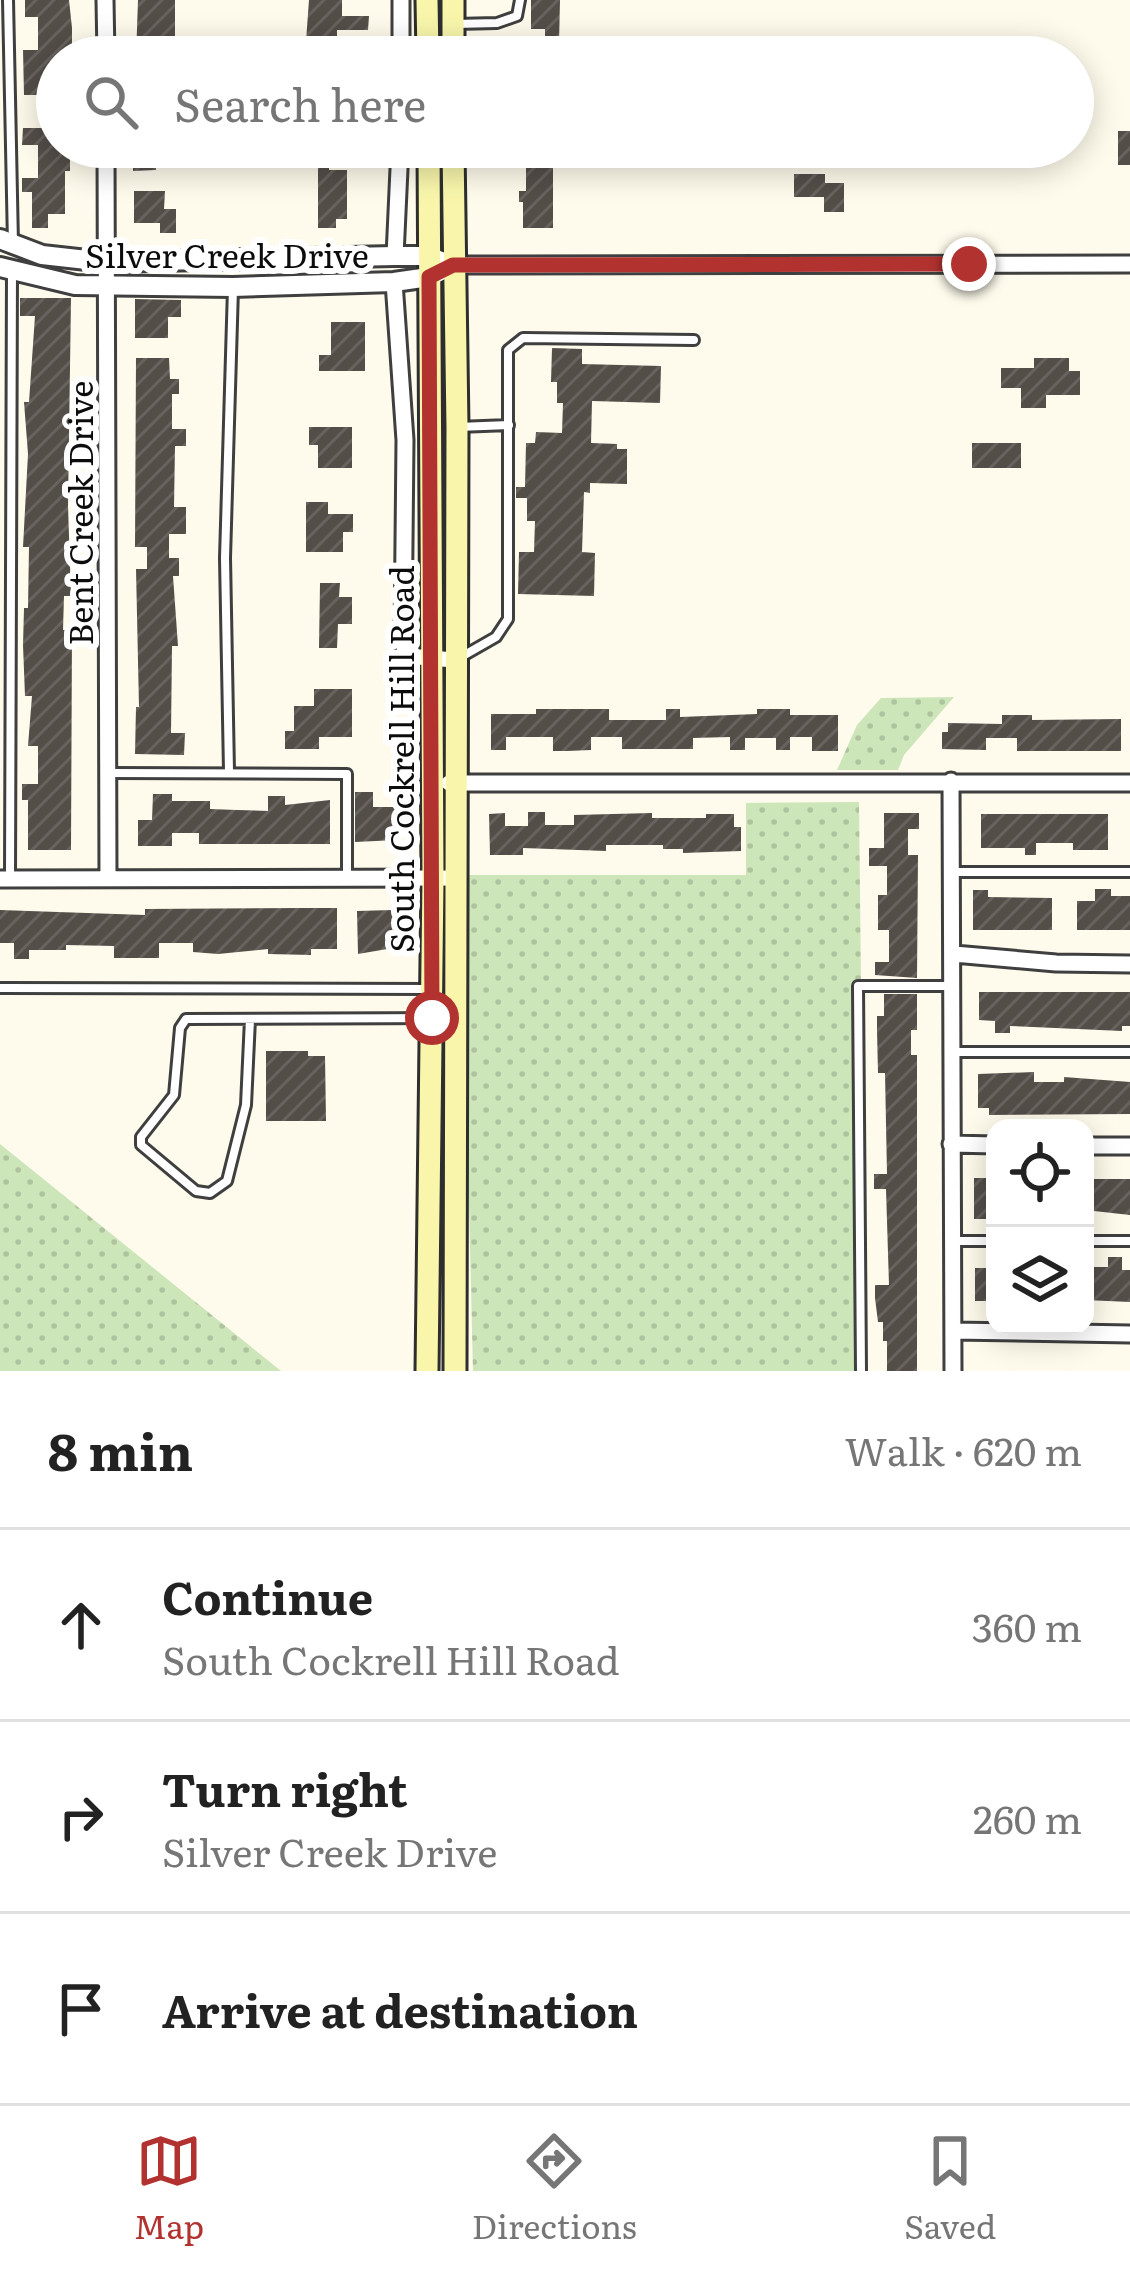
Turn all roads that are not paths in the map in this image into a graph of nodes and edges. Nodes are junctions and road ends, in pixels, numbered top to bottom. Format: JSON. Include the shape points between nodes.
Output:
{"nodes":[{"id":1,"x":8,"y":0,"type":"edge"},
{"id":2,"x":105,"y":0,"type":"edge"},
{"id":3,"x":401,"y":0,"type":"edge"},
{"id":4,"x":427,"y":0,"type":"edge"},
{"id":5,"x":453,"y":0,"type":"edge"},
{"id":6,"x":520,"y":0,"type":"edge"},
{"id":7,"x":453,"y":24,"type":"junction"},
{"id":8,"x":106,"y":36,"type":"edge"},
{"id":9,"x":400,"y":36,"type":"edge"},
{"id":10,"x":428,"y":36,"type":"edge"},
{"id":11,"x":453,"y":36,"type":"edge"},
{"id":12,"x":106,"y":168,"type":"edge"},
{"id":13,"x":399,"y":168,"type":"edge"},
{"id":14,"x":428,"y":168,"type":"edge"},
{"id":15,"x":453,"y":168,"type":"edge"},
{"id":16,"x":6,"y":242,"type":"edge"},
{"id":17,"x":395,"y":256,"type":"junction"},
{"id":18,"x":105,"y":262,"type":"junction"},
{"id":19,"x":1130,"y":264,"type":"edge"},
{"id":20,"x":453,"y":265,"type":"junction"},
{"id":21,"x":429,"y":267,"type":"junction"},
{"id":22,"x":6,"y":269,"type":"edge"},
{"id":23,"x":394,"y":282,"type":"junction"},
{"id":24,"x":108,"y":286,"type":"junction"},
{"id":25,"x":233,"y":287,"type":"junction"},
{"id":26,"x":694,"y":340,"type":"dead end"},
{"id":27,"x":509,"y":425,"type":"junction"},
{"id":28,"x":457,"y":427,"type":"junction"},
{"id":29,"x":443,"y":660,"type":"junction"},
{"id":30,"x":229,"y":771,"type":"junction"},
{"id":31,"x":108,"y":773,"type":"junction"},
{"id":32,"x":951,"y":782,"type":"junction"},
{"id":33,"x":444,"y":783,"type":"junction"},
{"id":34,"x":1130,"y":783,"type":"edge"},
{"id":35,"x":4,"y":789,"type":"edge"},
{"id":36,"x":952,"y":872,"type":"junction"},
{"id":37,"x":1130,"y":872,"type":"edge"},
{"id":38,"x":347,"y":878,"type":"junction"},
{"id":39,"x":444,"y":878,"type":"junction"},
{"id":40,"x":5,"y":879,"type":"edge"},
{"id":41,"x":108,"y":879,"type":"junction"},
{"id":42,"x":954,"y":955,"type":"junction"},
{"id":43,"x":1130,"y":964,"type":"edge"},
{"id":44,"x":954,"y":986,"type":"junction"},
{"id":45,"x":0,"y":988,"type":"edge"},
{"id":46,"x":432,"y":988,"type":"junction"},
{"id":47,"x":443,"y":1018,"type":"junction"},
{"id":48,"x":250,"y":1019,"type":"junction"},
{"id":49,"x":952,"y":1052,"type":"junction"},
{"id":50,"x":1130,"y":1052,"type":"edge"},
{"id":51,"x":951,"y":1144,"type":"junction"},
{"id":52,"x":986,"y":1145,"type":"edge"},
{"id":53,"x":1094,"y":1146,"type":"edge"},
{"id":54,"x":1130,"y":1146,"type":"edge"},
{"id":55,"x":952,"y":1241,"type":"junction"},
{"id":56,"x":986,"y":1241,"type":"edge"},
{"id":57,"x":1094,"y":1241,"type":"edge"},
{"id":58,"x":1130,"y":1241,"type":"edge"},
{"id":59,"x":953,"y":1331,"type":"junction"},
{"id":60,"x":1130,"y":1334,"type":"edge"},
{"id":61,"x":428,"y":1371,"type":"edge"},
{"id":62,"x":455,"y":1371,"type":"edge"},
{"id":63,"x":861,"y":1371,"type":"edge"},
{"id":64,"x":953,"y":1371,"type":"edge"}],
"edges":[{"from":1,"to":16,"type":"lane"},
{"from":2,"to":8,"type":"street"},
{"from":3,"to":9,"type":"street"},
{"from":4,"to":10,"type":"main road"},
{"from":5,"to":7,"type":"main road"},
{"from":6,"to":7,"type":"lane","via":[[508,20]]},
{"from":7,"to":11,"type":"main road"},
{"from":12,"to":18,"type":"street","name":"Bent Creek Drive"},
{"from":13,"to":17,"type":"street"},
{"from":14,"to":21,"type":"main road","name":"South Cockrell Hill Road"},
{"from":15,"to":20,"type":"main road","name":"South Cockrell Hill Road"},
{"from":16,"to":18,"type":"street","name":"Silver Creek Drive"},
{"from":17,"to":18,"type":"street","name":"Silver Creek Drive"},
{"from":17,"to":21,"type":"street","name":"Silver Creek Drive"},
{"from":18,"to":24,"type":"street","name":"Bent Creek Drive"},
{"from":19,"to":20,"type":"street","name":"Silver Creek Drive"},
{"from":20,"to":21,"type":"street","name":"Silver Creek Drive"},
{"from":20,"to":28,"type":"main road","name":"South Cockrell Hill Road"},
{"from":21,"to":23,"type":"street","name":"Silver Creek Drive"},
{"from":21,"to":29,"type":"main road","name":"South Cockrell Hill Road"},
{"from":22,"to":24,"type":"street","name":"Silver Creek Drive"},
{"from":22,"to":35,"type":"lane"},
{"from":23,"to":25,"type":"street","name":"Silver Creek Drive"},
{"from":23,"to":29,"type":"street","via":[[405,440],[403,644],[407,656]]},
{"from":24,"to":25,"type":"street","name":"Silver Creek Drive"},
{"from":24,"to":31,"type":"street","name":"Bent Creek Drive"},
{"from":25,"to":30,"type":"lane"},
{"from":26,"to":27,"type":"lane","via":[[523,338],[508,350]]},
{"from":27,"to":28,"type":"lane"},
{"from":27,"to":29,"type":"lane","via":[[508,620],[496,637]]},
{"from":28,"to":29,"type":"main road","name":"South Cockrell Hill Road"},
{"from":29,"to":33,"type":"main road","name":"South Cockrell Hill Road"},
{"from":30,"to":31,"type":"lane"},
{"from":30,"to":38,"type":"lane","via":[[347,774]]},
{"from":31,"to":41,"type":"street","name":"Bent Creek Drive"},
{"from":32,"to":33,"type":"street"},
{"from":32,"to":34,"type":"street"},
{"from":32,"to":36,"type":"street"},
{"from":33,"to":39,"type":"main road","name":"South Cockrell Hill Road"},
{"from":35,"to":40,"type":"lane"},
{"from":36,"to":37,"type":"lane"},
{"from":36,"to":42,"type":"street"},
{"from":38,"to":39,"type":"street"},
{"from":38,"to":41,"type":"street"},
{"from":39,"to":46,"type":"main road","name":"South Cockrell Hill Road"},
{"from":39,"to":47,"type":"main road","name":"South Cockrell Hill Road"},
{"from":40,"to":41,"type":"street"},
{"from":42,"to":43,"type":"street"},
{"from":42,"to":44,"type":"street"},
{"from":44,"to":49,"type":"street"},
{"from":44,"to":63,"type":"lane","via":[[858,986]]},
{"from":45,"to":46,"type":"lane"},
{"from":46,"to":47,"type":"main road","name":"South Cockrell Hill Road"},
{"from":47,"to":48,"type":"lane"},
{"from":47,"to":61,"type":"main road","name":"South Cockrell Hill Road"},
{"from":47,"to":62,"type":"main road","name":"South Cockrell Hill Road"},
{"from":48,"to":48,"type":"lane","via":[[186,1019],[174,1095],[141,1136],[141,1145],[196,1192],[227,1181],[246,1105]]},
{"from":49,"to":50,"type":"lane"},
{"from":49,"to":51,"type":"street"},
{"from":51,"to":52,"type":"street"},
{"from":51,"to":55,"type":"street"},
{"from":53,"to":54,"type":"street"},
{"from":55,"to":56,"type":"lane"},
{"from":55,"to":59,"type":"street"},
{"from":57,"to":58,"type":"lane"},
{"from":59,"to":60,"type":"street"},
{"from":59,"to":64,"type":"street"}]}
